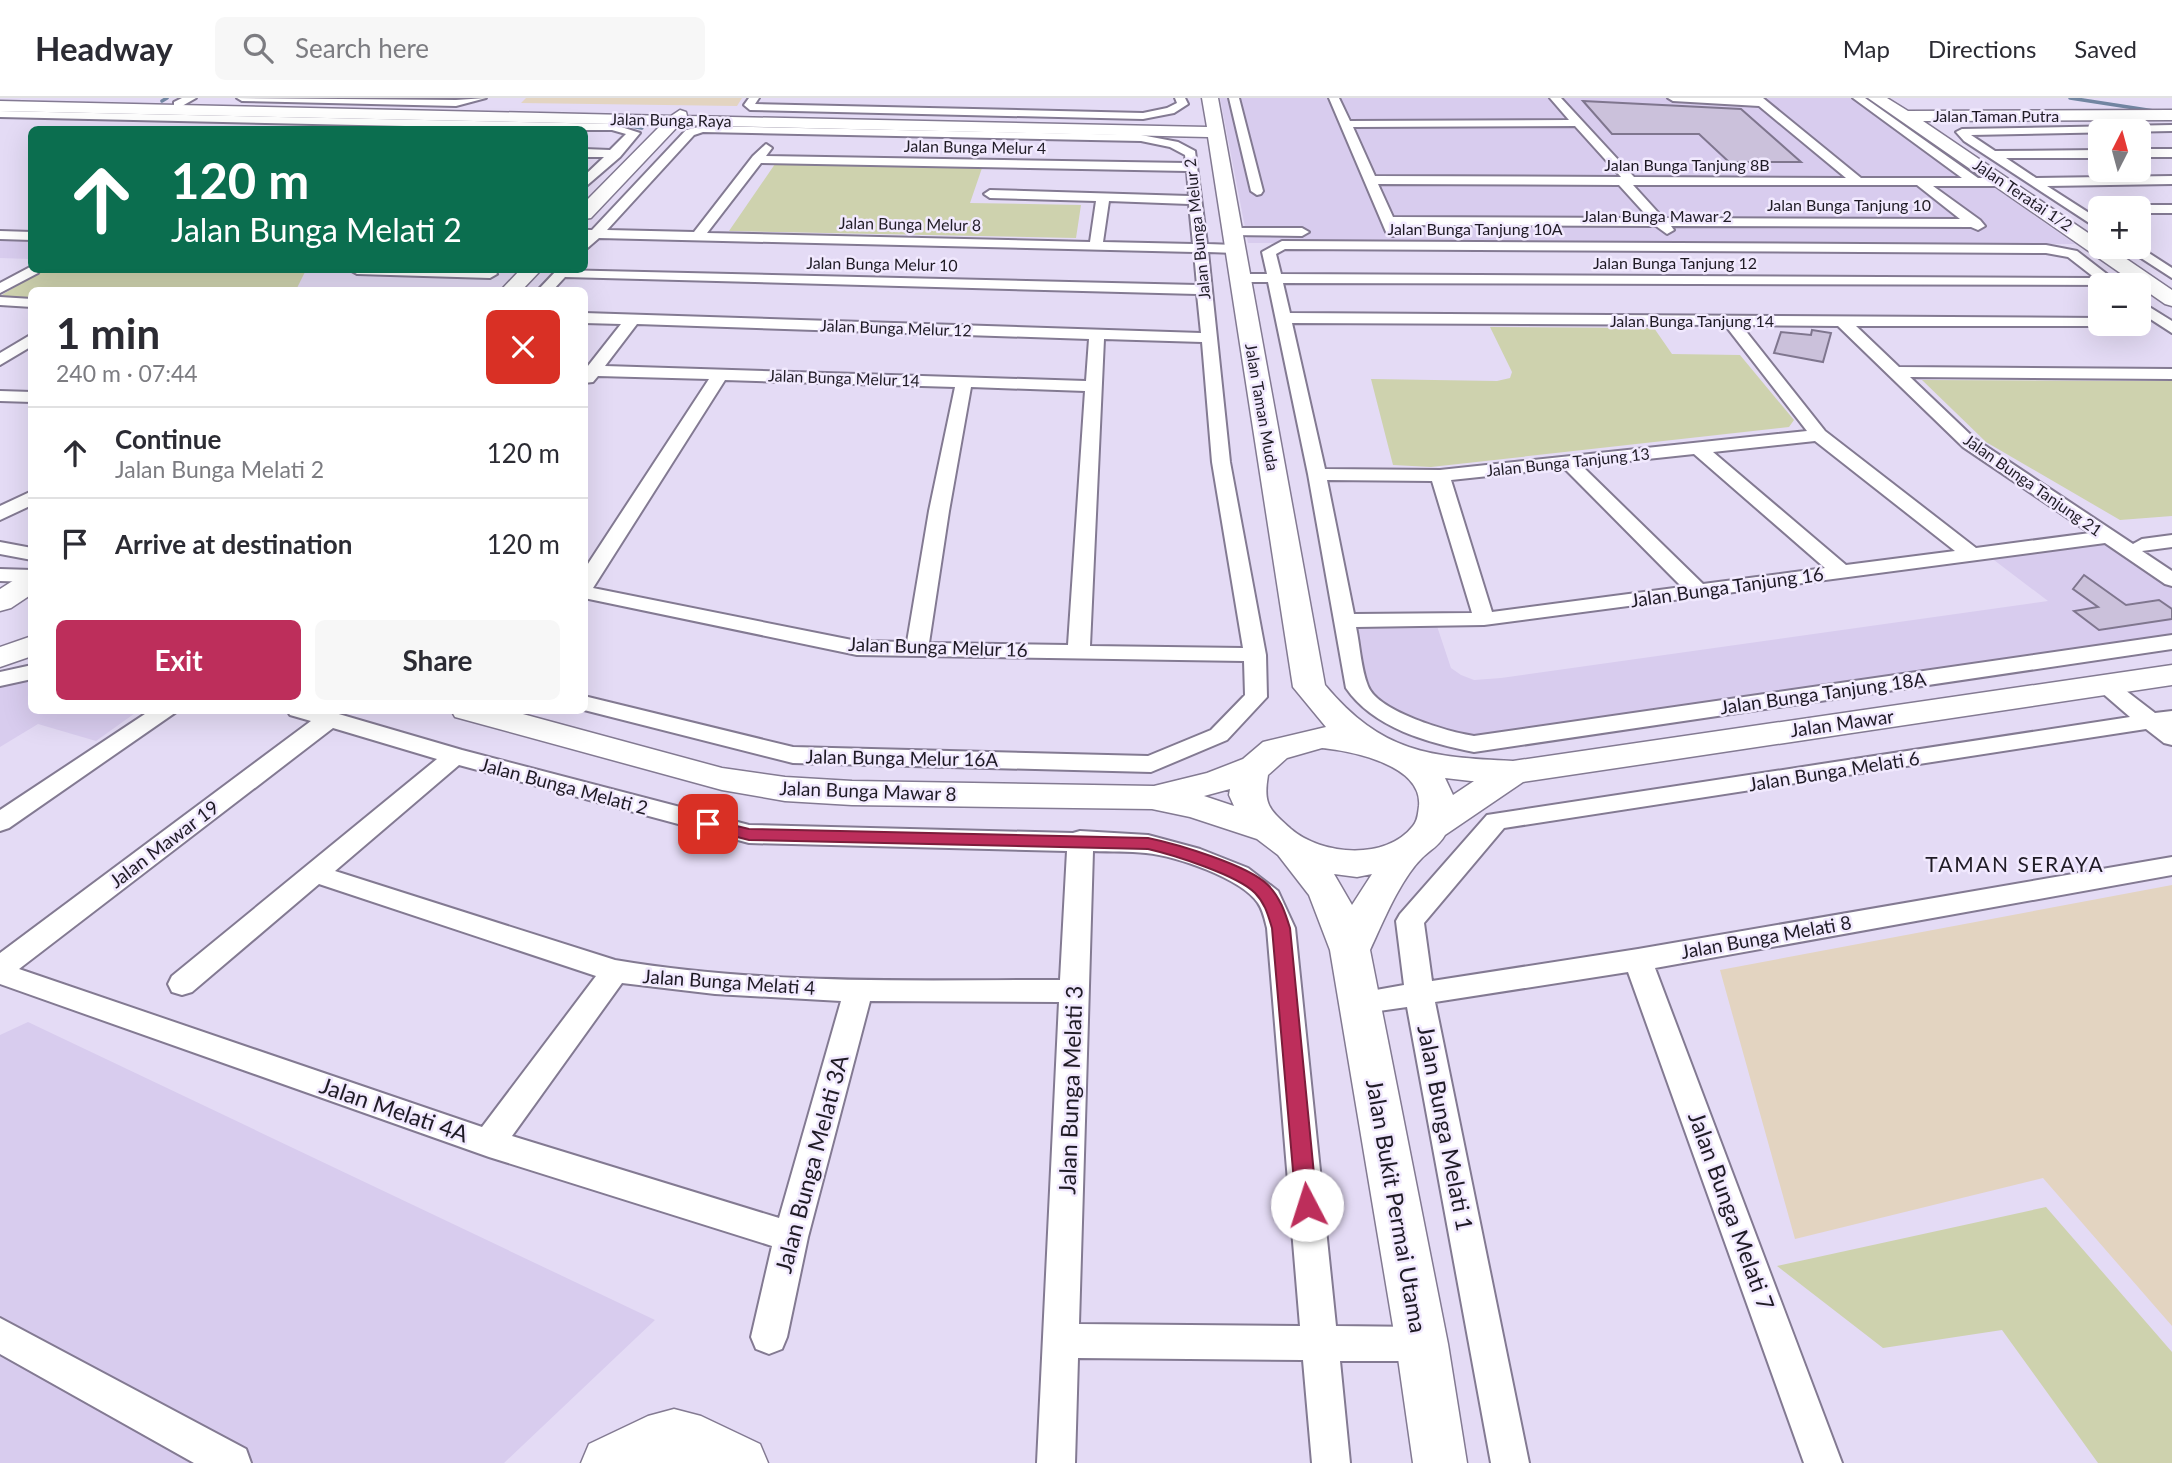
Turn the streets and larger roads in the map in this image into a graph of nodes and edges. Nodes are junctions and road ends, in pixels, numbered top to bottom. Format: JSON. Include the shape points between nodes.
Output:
{"nodes":[{"id":1,"x":242,"y":98,"type":"edge"},
{"id":2,"x":260,"y":98,"type":"edge"},
{"id":3,"x":506,"y":98,"type":"edge"},
{"id":4,"x":1234,"y":98,"type":"edge"},
{"id":5,"x":1334,"y":98,"type":"edge"},
{"id":6,"x":1555,"y":98,"type":"edge"},
{"id":7,"x":1673,"y":98,"type":"edge"},
{"id":8,"x":1857,"y":98,"type":"edge"},
{"id":9,"x":1876,"y":98,"type":"edge"},
{"id":10,"x":0,"y":99,"type":"edge"},
{"id":11,"x":334,"y":99,"type":"edge"},
{"id":12,"x":82,"y":100,"type":"edge"},
{"id":13,"x":405,"y":100,"type":"edge"},
{"id":14,"x":1211,"y":100,"type":"edge"},
{"id":15,"x":1759,"y":100,"type":"edge"},
{"id":16,"x":185,"y":101,"type":"edge"},
{"id":17,"x":1182,"y":101,"type":"edge"},
{"id":18,"x":752,"y":103,"type":"edge"},
{"id":19,"x":0,"y":106,"type":"edge"},
{"id":20,"x":275,"y":112,"type":"junction"},
{"id":21,"x":1906,"y":113,"type":"edge"},
{"id":22,"x":0,"y":114,"type":"edge"},
{"id":23,"x":869,"y":115,"type":"junction"},
{"id":24,"x":483,"y":116,"type":"edge"},
{"id":25,"x":678,"y":117,"type":"junction"},
{"id":26,"x":2172,"y":117,"type":"edge"},
{"id":27,"x":1959,"y":119,"type":"junction"},
{"id":28,"x":225,"y":120,"type":"junction"},
{"id":29,"x":261,"y":120,"type":"junction"},
{"id":30,"x":1578,"y":123,"type":"junction"},
{"id":31,"x":1345,"y":124,"type":"junction"},
{"id":32,"x":227,"y":126,"type":"edge"},
{"id":33,"x":401,"y":126,"type":"edge"},
{"id":34,"x":768,"y":127,"type":"junction"},
{"id":35,"x":1173,"y":128,"type":"junction"},
{"id":36,"x":2172,"y":128,"type":"edge"},
{"id":37,"x":1216,"y":136,"type":"junction"},
{"id":38,"x":1941,"y":139,"type":"junction"},
{"id":39,"x":588,"y":153,"type":"edge"},
{"id":40,"x":616,"y":153,"type":"junction"},
{"id":41,"x":2151,"y":153,"type":"edge"},
{"id":42,"x":2172,"y":153,"type":"edge"},
{"id":43,"x":2088,"y":154,"type":"edge"},
{"id":44,"x":1992,"y":155,"type":"junction"},
{"id":45,"x":757,"y":159,"type":"junction"},
{"id":46,"x":1192,"y":167,"type":"junction"},
{"id":47,"x":588,"y":179,"type":"edge"},
{"id":48,"x":1370,"y":180,"type":"junction"},
{"id":49,"x":2172,"y":180,"type":"edge"},
{"id":50,"x":1627,"y":181,"type":"junction"},
{"id":51,"x":1859,"y":182,"type":"junction"},
{"id":52,"x":1920,"y":182,"type":"junction"},
{"id":53,"x":1975,"y":182,"type":"junction"},
{"id":54,"x":2004,"y":182,"type":"junction"},
{"id":55,"x":2033,"y":182,"type":"junction"},
{"id":56,"x":1257,"y":191,"type":"dead end"},
{"id":57,"x":990,"y":194,"type":"dead end"},
{"id":58,"x":1103,"y":198,"type":"junction"},
{"id":59,"x":1195,"y":200,"type":"junction"},
{"id":60,"x":588,"y":209,"type":"edge"},
{"id":61,"x":2046,"y":210,"type":"junction"},
{"id":62,"x":2076,"y":210,"type":"junction"},
{"id":63,"x":2088,"y":210,"type":"edge"},
{"id":64,"x":2151,"y":210,"type":"edge"},
{"id":65,"x":2169,"y":211,"type":"edge"},
{"id":66,"x":1660,"y":222,"type":"junction"},
{"id":67,"x":1975,"y":223,"type":"junction"},
{"id":68,"x":0,"y":226,"type":"edge"},
{"id":69,"x":2088,"y":226,"type":"edge"},
{"id":70,"x":1390,"y":227,"type":"junction"},
{"id":71,"x":28,"y":228,"type":"edge"},
{"id":72,"x":2088,"y":229,"type":"edge"},
{"id":73,"x":2088,"y":230,"type":"edge"},
{"id":74,"x":1670,"y":233,"type":"junction"},
{"id":75,"x":591,"y":234,"type":"edge"},
{"id":76,"x":1990,"y":234,"type":"junction"},
{"id":77,"x":0,"y":235,"type":"edge"},
{"id":78,"x":28,"y":236,"type":"edge"},
{"id":79,"x":698,"y":236,"type":"junction"},
{"id":80,"x":1234,"y":240,"type":"junction"},
{"id":81,"x":1097,"y":246,"type":"junction"},
{"id":82,"x":1202,"y":248,"type":"junction"},
{"id":83,"x":2125,"y":259,"type":"edge"},
{"id":84,"x":2149,"y":259,"type":"edge"},
{"id":85,"x":28,"y":272,"type":"edge"},
{"id":86,"x":588,"y":272,"type":"edge"},
{"id":87,"x":492,"y":273,"type":"edge"},
{"id":88,"x":528,"y":273,"type":"edge"},
{"id":89,"x":560,"y":273,"type":"edge"},
{"id":90,"x":2097,"y":273,"type":"edge"},
{"id":91,"x":2172,"y":274,"type":"edge"},
{"id":92,"x":1240,"y":278,"type":"junction"},
{"id":93,"x":1274,"y":278,"type":"junction"},
{"id":94,"x":4,"y":284,"type":"edge"},
{"id":95,"x":2088,"y":284,"type":"edge"},
{"id":96,"x":476,"y":287,"type":"edge"},
{"id":97,"x":514,"y":287,"type":"edge"},
{"id":98,"x":548,"y":287,"type":"edge"},
{"id":99,"x":1203,"y":290,"type":"junction"},
{"id":100,"x":2172,"y":300,"type":"edge"},
{"id":101,"x":0,"y":301,"type":"edge"},
{"id":102,"x":28,"y":303,"type":"edge"},
{"id":103,"x":2151,"y":313,"type":"edge"},
{"id":104,"x":588,"y":318,"type":"edge"},
{"id":105,"x":1284,"y":318,"type":"junction"},
{"id":106,"x":633,"y":319,"type":"junction"},
{"id":107,"x":1730,"y":321,"type":"junction"},
{"id":108,"x":1842,"y":321,"type":"junction"},
{"id":109,"x":2088,"y":323,"type":"edge"},
{"id":110,"x":2168,"y":326,"type":"edge"},
{"id":111,"x":1097,"y":334,"type":"junction"},
{"id":112,"x":1208,"y":338,"type":"junction"},
{"id":113,"x":27,"y":345,"type":"edge"},
{"id":114,"x":0,"y":360,"type":"edge"},
{"id":115,"x":1895,"y":372,"type":"junction"},
{"id":116,"x":2172,"y":373,"type":"edge"},
{"id":117,"x":720,"y":375,"type":"junction"},
{"id":118,"x":589,"y":377,"type":"edge"},
{"id":119,"x":964,"y":382,"type":"junction"},
{"id":120,"x":1094,"y":386,"type":"junction"},
{"id":121,"x":0,"y":396,"type":"edge"},
{"id":122,"x":28,"y":397,"type":"edge"},
{"id":123,"x":1819,"y":435,"type":"junction"},
{"id":124,"x":1698,"y":448,"type":"junction"},
{"id":125,"x":1569,"y":463,"type":"junction"},
{"id":126,"x":1317,"y":474,"type":"junction"},
{"id":127,"x":1440,"y":476,"type":"junction"},
{"id":128,"x":28,"y":499,"type":"edge"},
{"id":129,"x":0,"y":514,"type":"edge"},
{"id":130,"x":2108,"y":537,"type":"junction"},
{"id":131,"x":2172,"y":541,"type":"edge"},
{"id":132,"x":2142,"y":545,"type":"dead end"},
{"id":133,"x":0,"y":548,"type":"edge"},
{"id":134,"x":28,"y":553,"type":"edge"},
{"id":135,"x":1972,"y":555,"type":"junction"},
{"id":136,"x":1842,"y":572,"type":"junction"},
{"id":137,"x":28,"y":578,"type":"edge"},
{"id":138,"x":588,"y":580,"type":"edge"},
{"id":139,"x":2172,"y":580,"type":"edge"},
{"id":140,"x":28,"y":583,"type":"edge"},
{"id":141,"x":1698,"y":591,"type":"junction"},
{"id":142,"x":588,"y":593,"type":"edge"},
{"id":143,"x":0,"y":594,"type":"edge"},
{"id":144,"x":1483,"y":619,"type":"junction"},
{"id":145,"x":1345,"y":621,"type":"junction"},
{"id":146,"x":0,"y":632,"type":"edge"},
{"id":147,"x":28,"y":639,"type":"edge"},
{"id":148,"x":2172,"y":642,"type":"edge"},
{"id":149,"x":28,"y":647,"type":"edge"},
{"id":150,"x":917,"y":650,"type":"junction"},
{"id":151,"x":1079,"y":651,"type":"junction"},
{"id":152,"x":1255,"y":655,"type":"junction"},
{"id":153,"x":0,"y":658,"type":"edge"},
{"id":154,"x":28,"y":673,"type":"edge"},
{"id":155,"x":2172,"y":675,"type":"edge"},
{"id":156,"x":0,"y":679,"type":"edge"},
{"id":157,"x":2104,"y":685,"type":"junction"},
{"id":158,"x":1309,"y":687,"type":"junction"},
{"id":159,"x":588,"y":704,"type":"edge"},
{"id":160,"x":162,"y":714,"type":"edge"},
{"id":161,"x":310,"y":714,"type":"edge"},
{"id":162,"x":493,"y":714,"type":"edge"},
{"id":163,"x":328,"y":720,"type":"junction"},
{"id":164,"x":2162,"y":720,"type":"edge"},
{"id":165,"x":1219,"y":734,"type":"joint"},
{"id":166,"x":2172,"y":738,"type":"edge"},
{"id":167,"x":1373,"y":744,"type":"junction"},
{"id":168,"x":455,"y":756,"type":"junction"},
{"id":169,"x":1266,"y":757,"type":"junction"},
{"id":170,"x":1408,"y":761,"type":"junction"},
{"id":171,"x":1513,"y":772,"type":"junction"},
{"id":172,"x":1152,"y":797,"type":"junction"},
{"id":173,"x":1496,"y":821,"type":"joint"},
{"id":174,"x":0,"y":822,"type":"edge"},
{"id":175,"x":1278,"y":838,"type":"junction"},
{"id":176,"x":1421,"y":838,"type":"junction"},
{"id":177,"x":1080,"y":840,"type":"junction"},
{"id":178,"x":2172,"y":866,"type":"edge"},
{"id":179,"x":316,"y":874,"type":"junction"},
{"id":180,"x":1350,"y":950,"type":"junction"},
{"id":181,"x":1638,"y":960,"type":"junction"},
{"id":182,"x":0,"y":971,"type":"edge"},
{"id":183,"x":615,"y":971,"type":"junction"},
{"id":184,"x":182,"y":984,"type":"dead end"},
{"id":185,"x":858,"y":991,"type":"junction"},
{"id":186,"x":1074,"y":991,"type":"junction"},
{"id":187,"x":1419,"y":994,"type":"junction"},
{"id":188,"x":1359,"y":1003,"type":"junction"},
{"id":189,"x":489,"y":1143,"type":"junction"},
{"id":190,"x":791,"y":1237,"type":"junction"},
{"id":191,"x":0,"y":1335,"type":"edge"},
{"id":192,"x":769,"y":1337,"type":"dead end"},
{"id":193,"x":1063,"y":1340,"type":"junction"},
{"id":194,"x":1319,"y":1343,"type":"junction"},
{"id":195,"x":1422,"y":1344,"type":"junction"},
{"id":196,"x":621,"y":1459,"type":"edge"},
{"id":197,"x":217,"y":1460,"type":"edge"},
{"id":198,"x":741,"y":1463,"type":"edge"},
{"id":199,"x":1056,"y":1463,"type":"edge"},
{"id":200,"x":1331,"y":1463,"type":"edge"},
{"id":201,"x":1440,"y":1463,"type":"edge"},
{"id":202,"x":1510,"y":1463,"type":"edge"},
{"id":203,"x":1824,"y":1463,"type":"edge"}],
"edges":[{"from":1,"to":2,"type":"street"},
{"from":2,"to":11,"type":"street"},
{"from":3,"to":24,"type":"street"},
{"from":4,"to":56,"type":"street"},
{"from":5,"to":31,"type":"street"},
{"from":6,"to":30,"type":"street"},
{"from":7,"to":15,"type":"street"},
{"from":8,"to":53,"type":"street"},
{"from":9,"to":21,"type":"street","name":"Jalan Teratai 1/2"},
{"from":10,"to":12,"type":"street","name":"Jalan Bunga Raya"},
{"from":11,"to":13,"type":"street"},
{"from":12,"to":16,"type":"street","name":"Jalan Bunga Raya"},
{"from":13,"to":24,"type":"street","via":[[456,103]]},
{"from":14,"to":35,"type":"street"},
{"from":14,"to":37,"type":"street","name":"Jalan Taman Muda"},
{"from":15,"to":51,"type":"street"},
{"from":16,"to":24,"type":"street","name":"Jalan Bunga Raya"},
{"from":17,"to":23,"type":"street","via":[[1170,111],[1143,116],[1098,111]]},
{"from":18,"to":23,"type":"street"},
{"from":19,"to":20,"type":"street","name":"Jalan Bunga Raya"},
{"from":20,"to":24,"type":"street","name":"Jalan Bunga Raya"},
{"from":20,"to":29,"type":"street"},
{"from":21,"to":27,"type":"street","name":"Jalan Taman Putra"},
{"from":21,"to":27,"type":"street"},
{"from":21,"to":38,"type":"street","name":"Jalan Teratai 1/2"},
{"from":22,"to":28,"type":"street"},
{"from":23,"to":25,"type":"street","name":"Jalan Bunga Raya"},
{"from":23,"to":35,"type":"street","name":"Jalan Bunga Raya"},
{"from":24,"to":25,"type":"street","name":"Jalan Bunga Raya"},
{"from":24,"to":33,"type":"street"},
{"from":24,"to":40,"type":"street","via":[[631,130],[633,136]]},
{"from":25,"to":34,"type":"street","name":"Jalan Bunga Raya"},
{"from":25,"to":60,"type":"street"},
{"from":26,"to":27,"type":"street","name":"Jalan Taman Putra"},
{"from":27,"to":38,"type":"street","via":[[1945,127]]},
{"from":28,"to":29,"type":"street"},
{"from":28,"to":32,"type":"street","via":[[221,122]]},
{"from":29,"to":33,"type":"street"},
{"from":30,"to":31,"type":"street"},
{"from":30,"to":50,"type":"street"},
{"from":31,"to":48,"type":"street"},
{"from":34,"to":35,"type":"street","name":"Jalan Bunga Raya"},
{"from":34,"to":45,"type":"street"},
{"from":34,"to":46,"type":"street","name":"Jalan Bunga Melur 2","via":[[1141,138],[1183,148],[1191,154]]},
{"from":34,"to":75,"type":"street","name":"Jalan Bunga Melur 2","via":[[690,132]]},
{"from":35,"to":37,"type":"street","name":"Jalan Bunga Raya"},
{"from":35,"to":37,"type":"street","via":[[1204,139]]},
{"from":36,"to":44,"type":"street","via":[[1962,132]]},
{"from":37,"to":80,"type":"street","name":"Jalan Taman Muda"},
{"from":38,"to":54,"type":"street","name":"Jalan Teratai 1/2"},
{"from":39,"to":40,"type":"street"},
{"from":40,"to":47,"type":"street"},
{"from":41,"to":42,"type":"street"},
{"from":43,"to":44,"type":"street"},
{"from":44,"to":55,"type":"street"},
{"from":45,"to":46,"type":"street","name":"Jalan Bunga Melur 4"},
{"from":45,"to":79,"type":"street"},
{"from":46,"to":59,"type":"street","name":"Jalan Bunga Melur 2"},
{"from":48,"to":50,"type":"street","name":"Jalan Bunga Tanjung 8B"},
{"from":48,"to":70,"type":"street"},
{"from":49,"to":55,"type":"street"},
{"from":50,"to":51,"type":"street","name":"Jalan Bunga Tanjung 8B"},
{"from":50,"to":66,"type":"street"},
{"from":51,"to":52,"type":"street","name":"Jalan Bunga Tanjung 8B"},
{"from":52,"to":53,"type":"street","name":"Jalan Bunga Tanjung 8B"},
{"from":52,"to":67,"type":"street"},
{"from":53,"to":54,"type":"street","name":"Jalan Bunga Tanjung 8B"},
{"from":54,"to":61,"type":"street","name":"Jalan Teratai 1/2"},
{"from":55,"to":62,"type":"street"},
{"from":57,"to":58,"type":"street"},
{"from":58,"to":59,"type":"street"},
{"from":58,"to":81,"type":"street"},
{"from":59,"to":82,"type":"street","name":"Jalan Bunga Melur 2"},
{"from":61,"to":62,"type":"street"},
{"from":61,"to":72,"type":"street","name":"Jalan Teratai 1/2"},
{"from":62,"to":63,"type":"street"},
{"from":62,"to":69,"type":"street"},
{"from":64,"to":65,"type":"street"},
{"from":66,"to":67,"type":"street","name":"Jalan Bunga Tanjung 10"},
{"from":66,"to":70,"type":"street","name":"Jalan Bunga Tanjung 10"},
{"from":66,"to":74,"type":"street"},
{"from":67,"to":76,"type":"street"},
{"from":68,"to":71,"type":"street"},
{"from":70,"to":74,"type":"street","name":"Jalan Bunga Mawar 2"},
{"from":70,"to":80,"type":"street","name":"Jalan Bunga Mawar 2"},
{"from":73,"to":76,"type":"street","name":"Jalan Bunga Mawar 2"},
{"from":74,"to":76,"type":"street","name":"Jalan Bunga Mawar 2"},
{"from":75,"to":79,"type":"street","name":"Jalan Bunga Melur 8"},
{"from":77,"to":78,"type":"street"},
{"from":79,"to":81,"type":"street","name":"Jalan Bunga Melur 8"},
{"from":80,"to":82,"type":"street","name":"Jalan Bunga Melur 8"},
{"from":80,"to":92,"type":"street","name":"Jalan Taman Muda"},
{"from":81,"to":82,"type":"street","name":"Jalan Bunga Melur 8"},
{"from":82,"to":99,"type":"street","name":"Jalan Bunga Melur 2"},
{"from":83,"to":100,"type":"street","name":"Jalan Teratai 1/2"},
{"from":84,"to":91,"type":"street"},
{"from":85,"to":94,"type":"street"},
{"from":86,"to":99,"type":"street","name":"Jalan Bunga Melur 10"},
{"from":87,"to":96,"type":"street"},
{"from":88,"to":97,"type":"street"},
{"from":89,"to":98,"type":"street"},
{"from":90,"to":93,"type":"street","name":"Jalan Bunga Tanjung 10A","via":[[2072,254],[2046,249],[1282,245],[1269,252]]},
{"from":92,"to":93,"type":"street","name":"Jalan Bunga Tanjung 12"},
{"from":92,"to":158,"type":"street","name":"Jalan Taman Muda"},
{"from":93,"to":95,"type":"street","name":"Jalan Bunga Tanjung 12"},
{"from":93,"to":105,"type":"street"},
{"from":99,"to":112,"type":"street","name":"Jalan Bunga Melur 2"},
{"from":101,"to":102,"type":"street"},
{"from":103,"to":110,"type":"street"},
{"from":104,"to":106,"type":"street","name":"Jalan Bunga Melur 12"},
{"from":105,"to":107,"type":"street","name":"Jalan Bunga Tanjung 14"},
{"from":105,"to":126,"type":"street"},
{"from":106,"to":111,"type":"street","name":"Jalan Bunga Melur 12"},
{"from":106,"to":118,"type":"street"},
{"from":107,"to":108,"type":"street","name":"Jalan Bunga Tanjung 14"},
{"from":107,"to":123,"type":"street"},
{"from":108,"to":109,"type":"street","name":"Jalan Bunga Tanjung 14"},
{"from":108,"to":115,"type":"street","name":"Jalan Bunga Tanjung 21"},
{"from":111,"to":112,"type":"street","name":"Jalan Bunga Melur 12"},
{"from":111,"to":120,"type":"street"},
{"from":112,"to":152,"type":"street","name":"Jalan Bunga Melur 2","via":[[1221,462]]},
{"from":113,"to":114,"type":"street"},
{"from":115,"to":116,"type":"street"},
{"from":115,"to":130,"type":"street","name":"Jalan Bunga Tanjung 21","via":[[1969,443]]},
{"from":117,"to":118,"type":"street","name":"Jalan Bunga Melur 14"},
{"from":117,"to":119,"type":"street","name":"Jalan Bunga Melur 14"},
{"from":117,"to":138,"type":"street"},
{"from":119,"to":120,"type":"street","name":"Jalan Bunga Melur 14"},
{"from":119,"to":150,"type":"street"},
{"from":120,"to":151,"type":"street"},
{"from":121,"to":122,"type":"street"},
{"from":123,"to":124,"type":"street","name":"Jalan Bunga Tanjung 13"},
{"from":123,"to":135,"type":"street"},
{"from":124,"to":125,"type":"street","name":"Jalan Bunga Tanjung 13"},
{"from":124,"to":136,"type":"street"},
{"from":125,"to":127,"type":"street","name":"Jalan Bunga Tanjung 13"},
{"from":125,"to":141,"type":"street"},
{"from":126,"to":127,"type":"street","name":"Jalan Bunga Tanjung 13"},
{"from":126,"to":145,"type":"street"},
{"from":127,"to":144,"type":"street"},
{"from":128,"to":129,"type":"street"},
{"from":130,"to":135,"type":"street","name":"Jalan Bunga Tanjung 16"},
{"from":130,"to":139,"type":"street","name":"Jalan Bunga Tanjung 21"},
{"from":131,"to":132,"type":"street"},
{"from":133,"to":134,"type":"street"},
{"from":135,"to":136,"type":"street","name":"Jalan Bunga Tanjung 16"},
{"from":136,"to":141,"type":"street","name":"Jalan Bunga Tanjung 16"},
{"from":137,"to":143,"type":"street"},
{"from":140,"to":143,"type":"street"},
{"from":141,"to":144,"type":"street","name":"Jalan Bunga Tanjung 16"},
{"from":142,"to":150,"type":"street","name":"Jalan Bunga Melur 16","via":[[857,648]]},
{"from":144,"to":145,"type":"street","name":"Jalan Bunga Tanjung 16"},
{"from":145,"to":148,"type":"street","name":"Jalan Bunga Tanjung 18A","via":[[1357,688],[1368,703],[1443,737],[1474,744]]},
{"from":146,"to":147,"type":"street"},
{"from":149,"to":153,"type":"street"},
{"from":150,"to":151,"type":"street","name":"Jalan Bunga Melur 16"},
{"from":151,"to":152,"type":"street","name":"Jalan Bunga Melur 16"},
{"from":152,"to":165,"type":"street","name":"Jalan Bunga Melur 2","via":[[1256,697]]},
{"from":154,"to":156,"type":"street"},
{"from":155,"to":157,"type":"street","name":"Jalan Mawar"},
{"from":157,"to":164,"type":"street"},
{"from":157,"to":171,"type":"street","name":"Jalan Mawar"},
{"from":158,"to":167,"type":"street","via":[[1334,717]]},
{"from":158,"to":169,"type":"street"},
{"from":159,"to":165,"type":"street","name":"Jalan Bunga Melur 16A","via":[[760,749],[826,758],[1151,764]]},
{"from":160,"to":174,"type":"street"},
{"from":161,"to":163,"type":"street","name":"Jalan Bunga Melati 2"},
{"from":162,"to":172,"type":"street","name":"Jalan Bunga Mawar 8","via":[[722,779],[785,789]]},
{"from":163,"to":168,"type":"street","name":"Jalan Bunga Melati 2"},
{"from":163,"to":182,"type":"street","name":"Jalan Mawar 19"},
{"from":164,"to":166,"type":"street"},
{"from":164,"to":173,"type":"street","name":"Jalan Bunga Melati 6"},
{"from":167,"to":169,"type":"street","via":[[1322,737],[1299,740]]},
{"from":167,"to":170,"type":"street"},
{"from":168,"to":177,"type":"street","name":"Jalan Bunga Melati 2","via":[[749,834]]},
{"from":168,"to":179,"type":"street"},
{"from":169,"to":172,"type":"street","name":"Jalan Bunga Mawar 8","via":[[1216,782]]},
{"from":169,"to":175,"type":"street","via":[[1246,786],[1249,807]]},
{"from":170,"to":171,"type":"street","name":"Jalan Mawar"},
{"from":170,"to":176,"type":"street","via":[[1431,785],[1437,813]]},
{"from":171,"to":176,"type":"street","name":"Jalan Mawar"},
{"from":172,"to":175,"type":"street","name":"Jalan Bunga Mawar 8","via":[[1196,806]]},
{"from":173,"to":187,"type":"street","name":"Jalan Bunga Melati 1","via":[[1410,921]]},
{"from":175,"to":176,"type":"street","via":[[1315,857],[1366,862],[1389,858]]},
{"from":175,"to":180,"type":"street","name":"Jalan Bukit Permai Utama","via":[[1316,872],[1328,890]]},
{"from":176,"to":180,"type":"street","via":[[1376,896]]},
{"from":177,"to":186,"type":"street","name":"Jalan Bunga Melati 3"},
{"from":177,"to":194,"type":"street","name":"Jalan Bunga Melati 2","via":[[1173,849],[1237,874],[1261,888],[1274,905],[1281,928]]},
{"from":178,"to":181,"type":"street","name":"Jalan Bunga Melati 8"},
{"from":179,"to":183,"type":"street","name":"Jalan Bunga Melati 4"},
{"from":179,"to":184,"type":"street"},
{"from":180,"to":188,"type":"street","name":"Jalan Bukit Permai Utama"},
{"from":181,"to":187,"type":"street","name":"Jalan Bunga Melati 8"},
{"from":181,"to":203,"type":"street","name":"Jalan Bunga Melati 7"},
{"from":182,"to":189,"type":"street","name":"Jalan Melati 4A"},
{"from":183,"to":185,"type":"street","name":"Jalan Bunga Melati 4","via":[[679,982]]},
{"from":183,"to":189,"type":"street"},
{"from":185,"to":186,"type":"street","name":"Jalan Bunga Melati 4"},
{"from":185,"to":190,"type":"street","name":"Jalan Bunga Melati 3A"},
{"from":186,"to":193,"type":"street","name":"Jalan Bunga Melati 3"},
{"from":187,"to":188,"type":"street","name":"Jalan Bunga Melati 8"},
{"from":187,"to":202,"type":"street","name":"Jalan Bunga Melati 1"},
{"from":188,"to":195,"type":"street","name":"Jalan Bukit Permai Utama"},
{"from":189,"to":190,"type":"street","name":"Jalan Melati 4A"},
{"from":190,"to":192,"type":"street","name":"Jalan Bunga Melati 3A"},
{"from":191,"to":197,"type":"street"},
{"from":193,"to":194,"type":"street"},
{"from":193,"to":199,"type":"street","name":"Jalan Bunga Melati 3"},
{"from":194,"to":195,"type":"street"},
{"from":194,"to":200,"type":"street","name":"Jalan Bunga Melati 2"},
{"from":195,"to":201,"type":"street","name":"Jalan Bukit Permai Utama"},
{"from":196,"to":198,"type":"street","via":[[653,1439],[674,1435],[694,1439]]}]}
